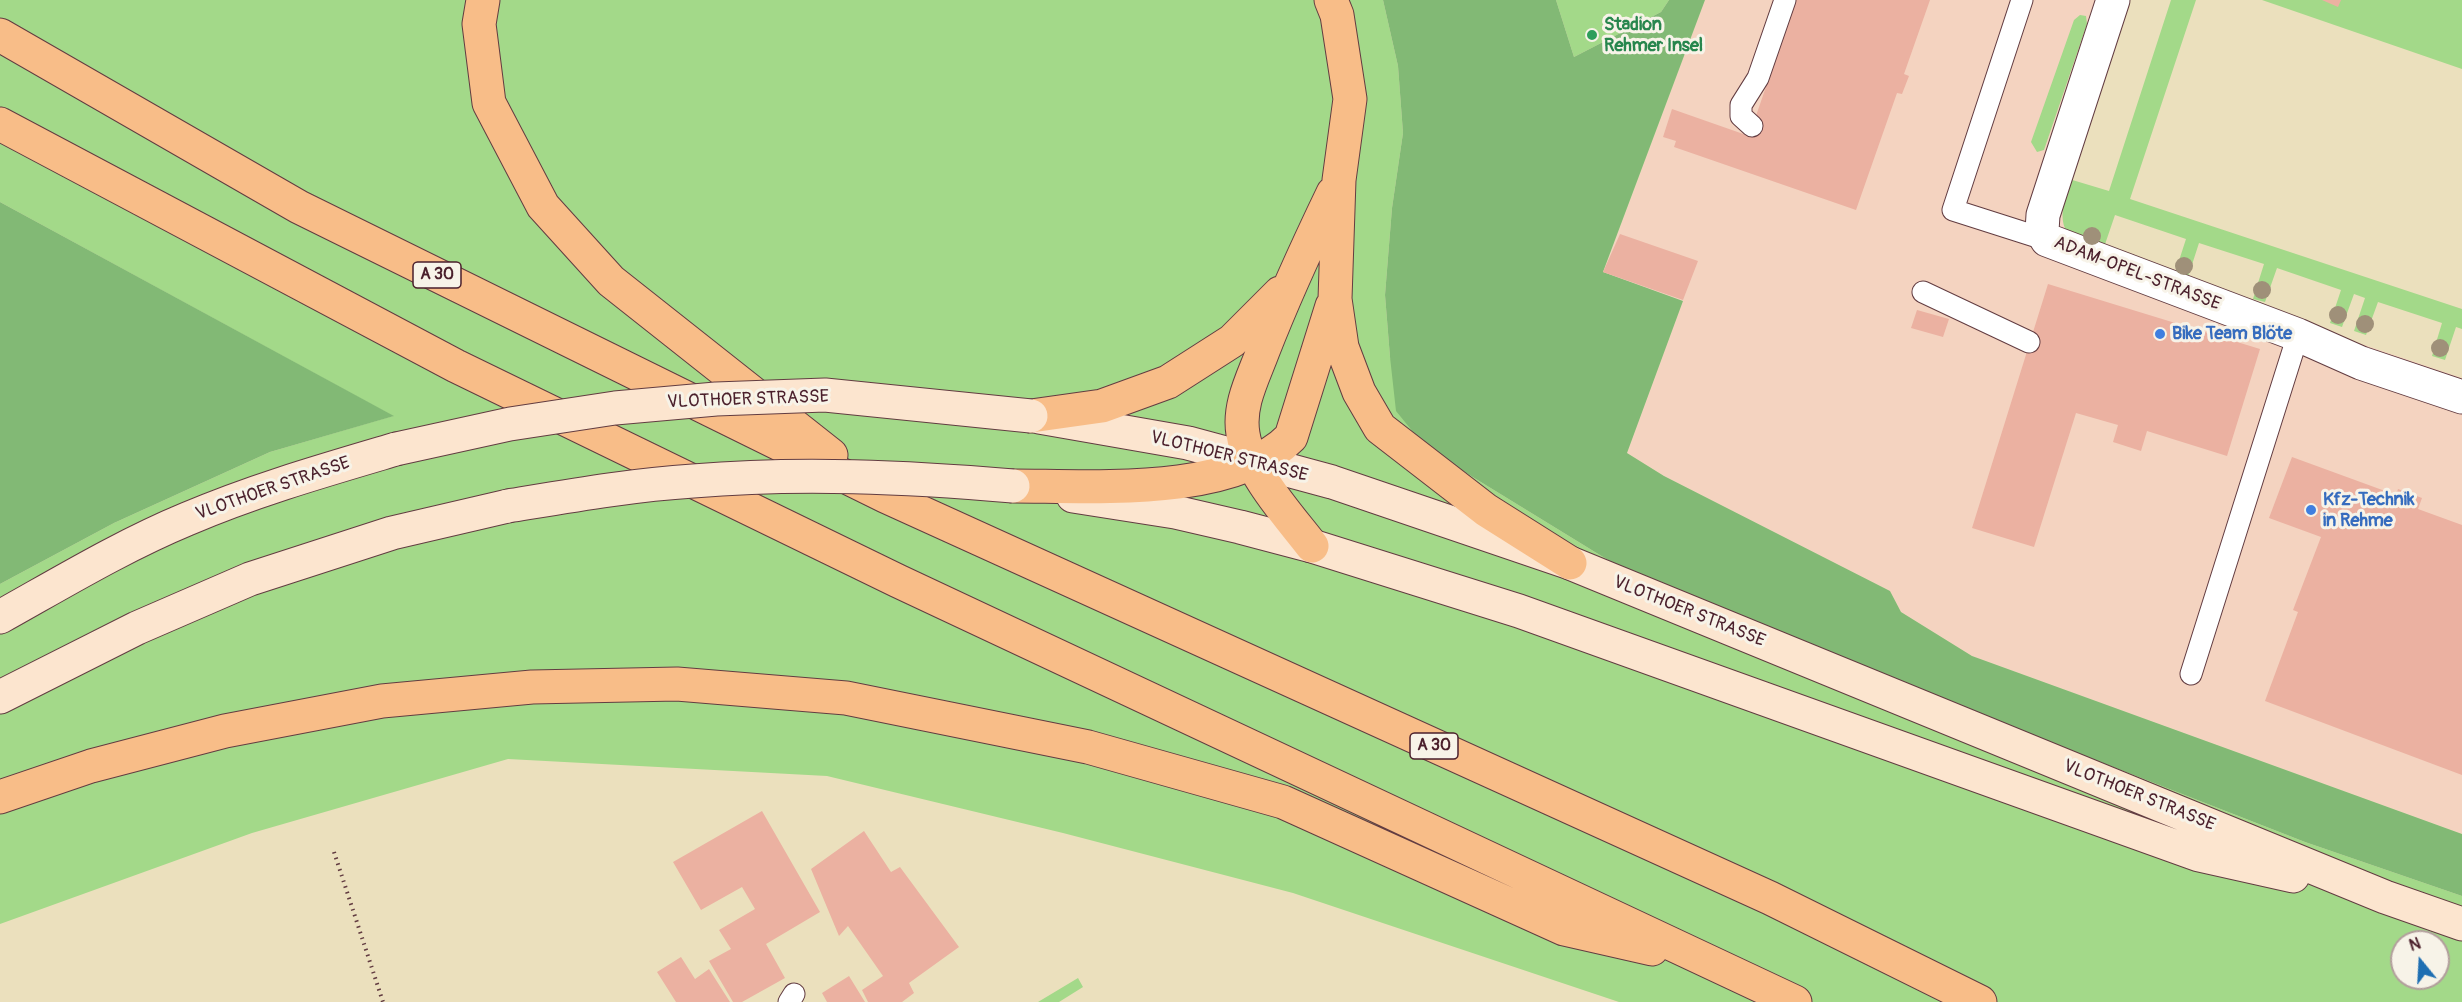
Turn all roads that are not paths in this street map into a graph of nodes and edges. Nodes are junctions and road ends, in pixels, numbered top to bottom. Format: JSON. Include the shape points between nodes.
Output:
{"nodes":[{"id":1,"x":483,"y":0,"type":"edge"},
{"id":2,"x":1331,"y":0,"type":"edge"},
{"id":3,"x":1785,"y":0,"type":"edge"},
{"id":4,"x":2022,"y":0,"type":"edge"},
{"id":5,"x":2113,"y":0,"type":"edge"},
{"id":6,"x":0,"y":35,"type":"edge"},
{"id":7,"x":1752,"y":126,"type":"dead end"},
{"id":8,"x":9,"y":133,"type":"edge"},
{"id":9,"x":1339,"y":180,"type":"junction"},
{"id":10,"x":2047,"y":240,"type":"junction"},
{"id":11,"x":1288,"y":285,"type":"junction"},
{"id":12,"x":1923,"y":292,"type":"dead end"},
{"id":13,"x":1335,"y":299,"type":"junction"},
{"id":14,"x":2298,"y":335,"type":"junction"},
{"id":15,"x":2030,"y":342,"type":"dead end"},
{"id":16,"x":2462,"y":397,"type":"edge"},
{"id":17,"x":1031,"y":416,"type":"junction"},
{"id":18,"x":1252,"y":462,"type":"junction"},
{"id":19,"x":1012,"y":486,"type":"junction"},
{"id":20,"x":885,"y":496,"type":"junction"},
{"id":21,"x":1312,"y":546,"type":"junction"},
{"id":22,"x":1570,"y":563,"type":"junction"},
{"id":23,"x":0,"y":617,"type":"edge"},
{"id":24,"x":2191,"y":674,"type":"dead end"},
{"id":25,"x":0,"y":697,"type":"edge"},
{"id":26,"x":0,"y":797,"type":"edge"},
{"id":27,"x":2385,"y":897,"type":"junction"},
{"id":28,"x":2462,"y":924,"type":"edge"},
{"id":29,"x":1715,"y":964,"type":"junction"},
{"id":30,"x":1795,"y":1002,"type":"edge"},
{"id":31,"x":1980,"y":1002,"type":"edge"}],
"edges":[{"from":1,"to":20,"type":"highway","via":[[479,24],[489,103],[543,206],[611,281]]},
{"from":2,"to":9,"type":"highway","via":[[1337,15],[1350,99]]},
{"from":3,"to":7,"type":"lane","via":[[1758,78],[1741,105],[1741,116]]},
{"from":4,"to":10,"type":"lane","via":[[1953,210]]},
{"from":5,"to":10,"type":"street","name":"ADAM-OPEL-STRASSE","via":[[2043,215],[2042,231]]},
{"from":6,"to":20,"type":"highway","number":"A 30","via":[[299,207]]},
{"from":8,"to":29,"type":"highway","via":[[456,366],[909,586]]},
{"from":9,"to":11,"type":"highway"},
{"from":9,"to":13,"type":"highway"},
{"from":10,"to":14,"type":"street","name":"ADAM-OPEL-STRASSE"},
{"from":11,"to":17,"type":"highway","via":[[1232,341],[1168,382],[1102,406]]},
{"from":11,"to":18,"type":"highway","via":[[1243,406],[1243,435]]},
{"from":12,"to":15,"type":"lane"},
{"from":13,"to":18,"type":"highway","via":[[1291,437],[1276,452]]},
{"from":13,"to":22,"type":"highway","via":[[1342,347],[1359,392],[1380,428],[1486,510]]},
{"from":14,"to":16,"type":"street","name":"ADAM-OPEL-STRASSE","via":[[2358,372],[2413,392]]},
{"from":14,"to":24,"type":"lane"},
{"from":17,"to":18,"type":"main road","name":"VLOTHOER STRASSE","via":[[1188,443]]},
{"from":17,"to":23,"type":"main road","name":"VLOTHOER STRASSE","bridge":true,"via":[[825,395],[615,408],[510,424],[396,448],[277,484],[185,519]]},
{"from":18,"to":19,"type":"highway","via":[[1177,483]]},
{"from":18,"to":21,"type":"highway"},
{"from":18,"to":22,"type":"main road","name":"VLOTHOER STRASSE","via":[[1332,482]]},
{"from":19,"to":21,"type":"main road","name":"VLOTHOER STRASSE","via":[[1176,512]]},
{"from":19,"to":25,"type":"main road","name":"VLOTHOER STRASSE","bridge":true,"via":[[906,477],[694,480],[508,506],[392,533],[250,579],[137,628]]},
{"from":20,"to":31,"type":"highway","number":"A 30","via":[[1770,898]]},
{"from":21,"to":27,"type":"main road","name":"VLOTHOER STRASSE","via":[[1520,611],[2199,855]]},
{"from":22,"to":27,"type":"main road","name":"VLOTHOER STRASSE"},
{"from":26,"to":29,"type":"highway","via":[[91,766],[225,730],[381,701],[532,687],[677,684],[846,698],[1088,747],[1283,802],[1564,929]]},
{"from":27,"to":28,"type":"main road","name":"VLOTHOER STRASSE"},
{"from":29,"to":30,"type":"highway"}]}
